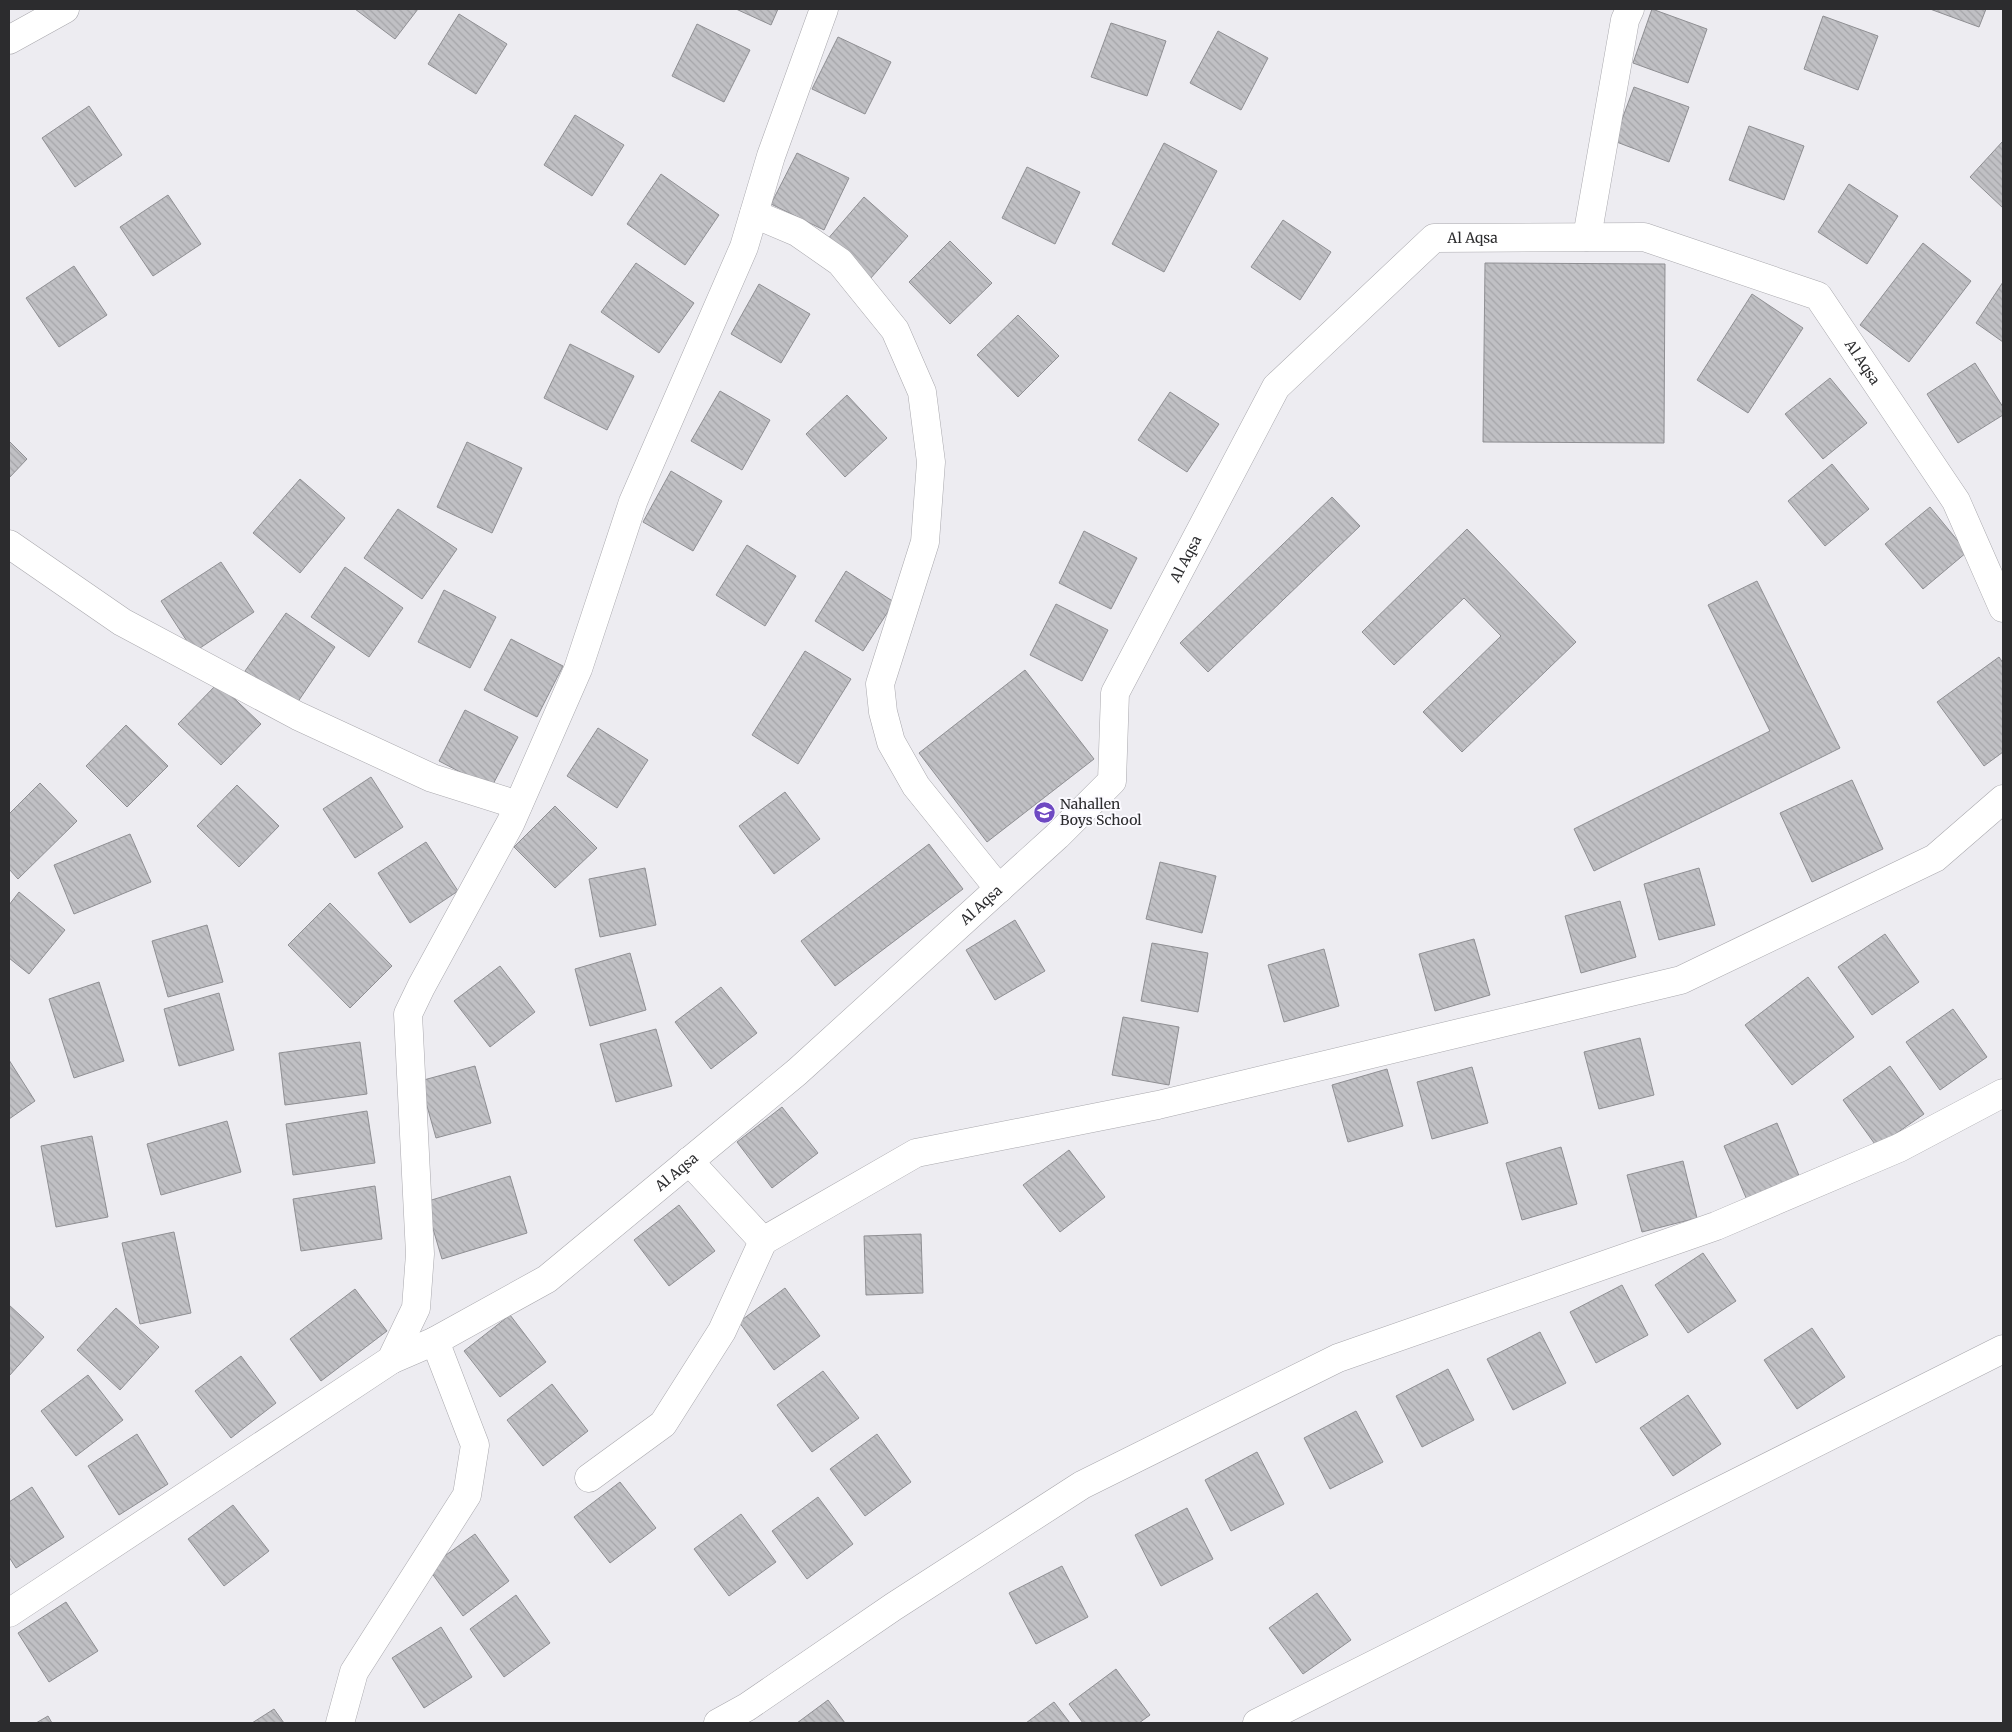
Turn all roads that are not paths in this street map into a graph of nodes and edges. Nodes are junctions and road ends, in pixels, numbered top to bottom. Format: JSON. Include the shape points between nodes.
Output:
{"nodes":[{"id":1,"x":64,"y":9,"type":"edge"},
{"id":2,"x":824,"y":9,"type":"edge"},
{"id":3,"x":1630,"y":9,"type":"edge"},
{"id":4,"x":9,"y":40,"type":"edge"},
{"id":5,"x":754,"y":214,"type":"junction"},
{"id":6,"x":1587,"y":237,"type":"junction"},
{"id":7,"x":9,"y":544,"type":"edge"},
{"id":8,"x":2003,"y":608,"type":"edge"},
{"id":9,"x":2003,"y":800,"type":"edge"},
{"id":10,"x":518,"y":805,"type":"junction"},
{"id":11,"x":999,"y":889,"type":"junction"},
{"id":12,"x":2003,"y":1093,"type":"edge"},
{"id":13,"x":689,"y":1161,"type":"junction"},
{"id":14,"x":763,"y":1241,"type":"junction"},
{"id":15,"x":435,"y":1341,"type":"junction"},
{"id":16,"x":2003,"y":1349,"type":"edge"},
{"id":17,"x":391,"y":1360,"type":"junction"},
{"id":18,"x":590,"y":1478,"type":"dead end"},
{"id":19,"x":9,"y":1613,"type":"edge"},
{"id":20,"x":340,"y":1723,"type":"edge"},
{"id":21,"x":718,"y":1723,"type":"edge"},
{"id":22,"x":1258,"y":1723,"type":"edge"}],
"edges":[{"from":1,"to":4,"type":"street"},
{"from":2,"to":5,"type":"street","via":[[771,156]]},
{"from":3,"to":6,"type":"street","via":[[1625,20]]},
{"from":5,"to":10,"type":"street","via":[[744,247],[633,502],[578,669]]},
{"from":5,"to":11,"type":"street","via":[[797,232],[840,262],[895,330],[922,392],[932,462],[925,542],[880,684],[883,712],[892,742],[916,786]]},
{"from":6,"to":8,"type":"street","name":"Al Aqsa","via":[[1644,237],[1818,296],[1956,501]]},
{"from":6,"to":11,"type":"street","name":"Al Aqsa","via":[[1434,238],[1276,387],[1114,693],[1112,781]]},
{"from":7,"to":10,"type":"street","via":[[122,622],[298,716],[432,778]]},
{"from":9,"to":14,"type":"street","via":[[1936,858],[1681,980],[1158,1105],[916,1153]]},
{"from":10,"to":17,"type":"street","via":[[408,1014],[420,1254],[416,1308]]},
{"from":11,"to":13,"type":"street","name":"Al Aqsa","via":[[797,1072]]},
{"from":12,"to":21,"type":"street","via":[[1898,1148],[1716,1226],[1338,1358],[1082,1485],[893,1607],[747,1708]]},
{"from":13,"to":14,"type":"street"},
{"from":13,"to":15,"type":"street","name":"Al Aqsa","via":[[547,1279]]},
{"from":14,"to":18,"type":"street","via":[[722,1332],[663,1424]]},
{"from":15,"to":17,"type":"street","name":"Al Aqsa"},
{"from":15,"to":20,"type":"street","via":[[475,1445],[468,1495],[354,1672]]},
{"from":16,"to":22,"type":"street"},
{"from":17,"to":19,"type":"street","name":"Al Aqsa"}]}
